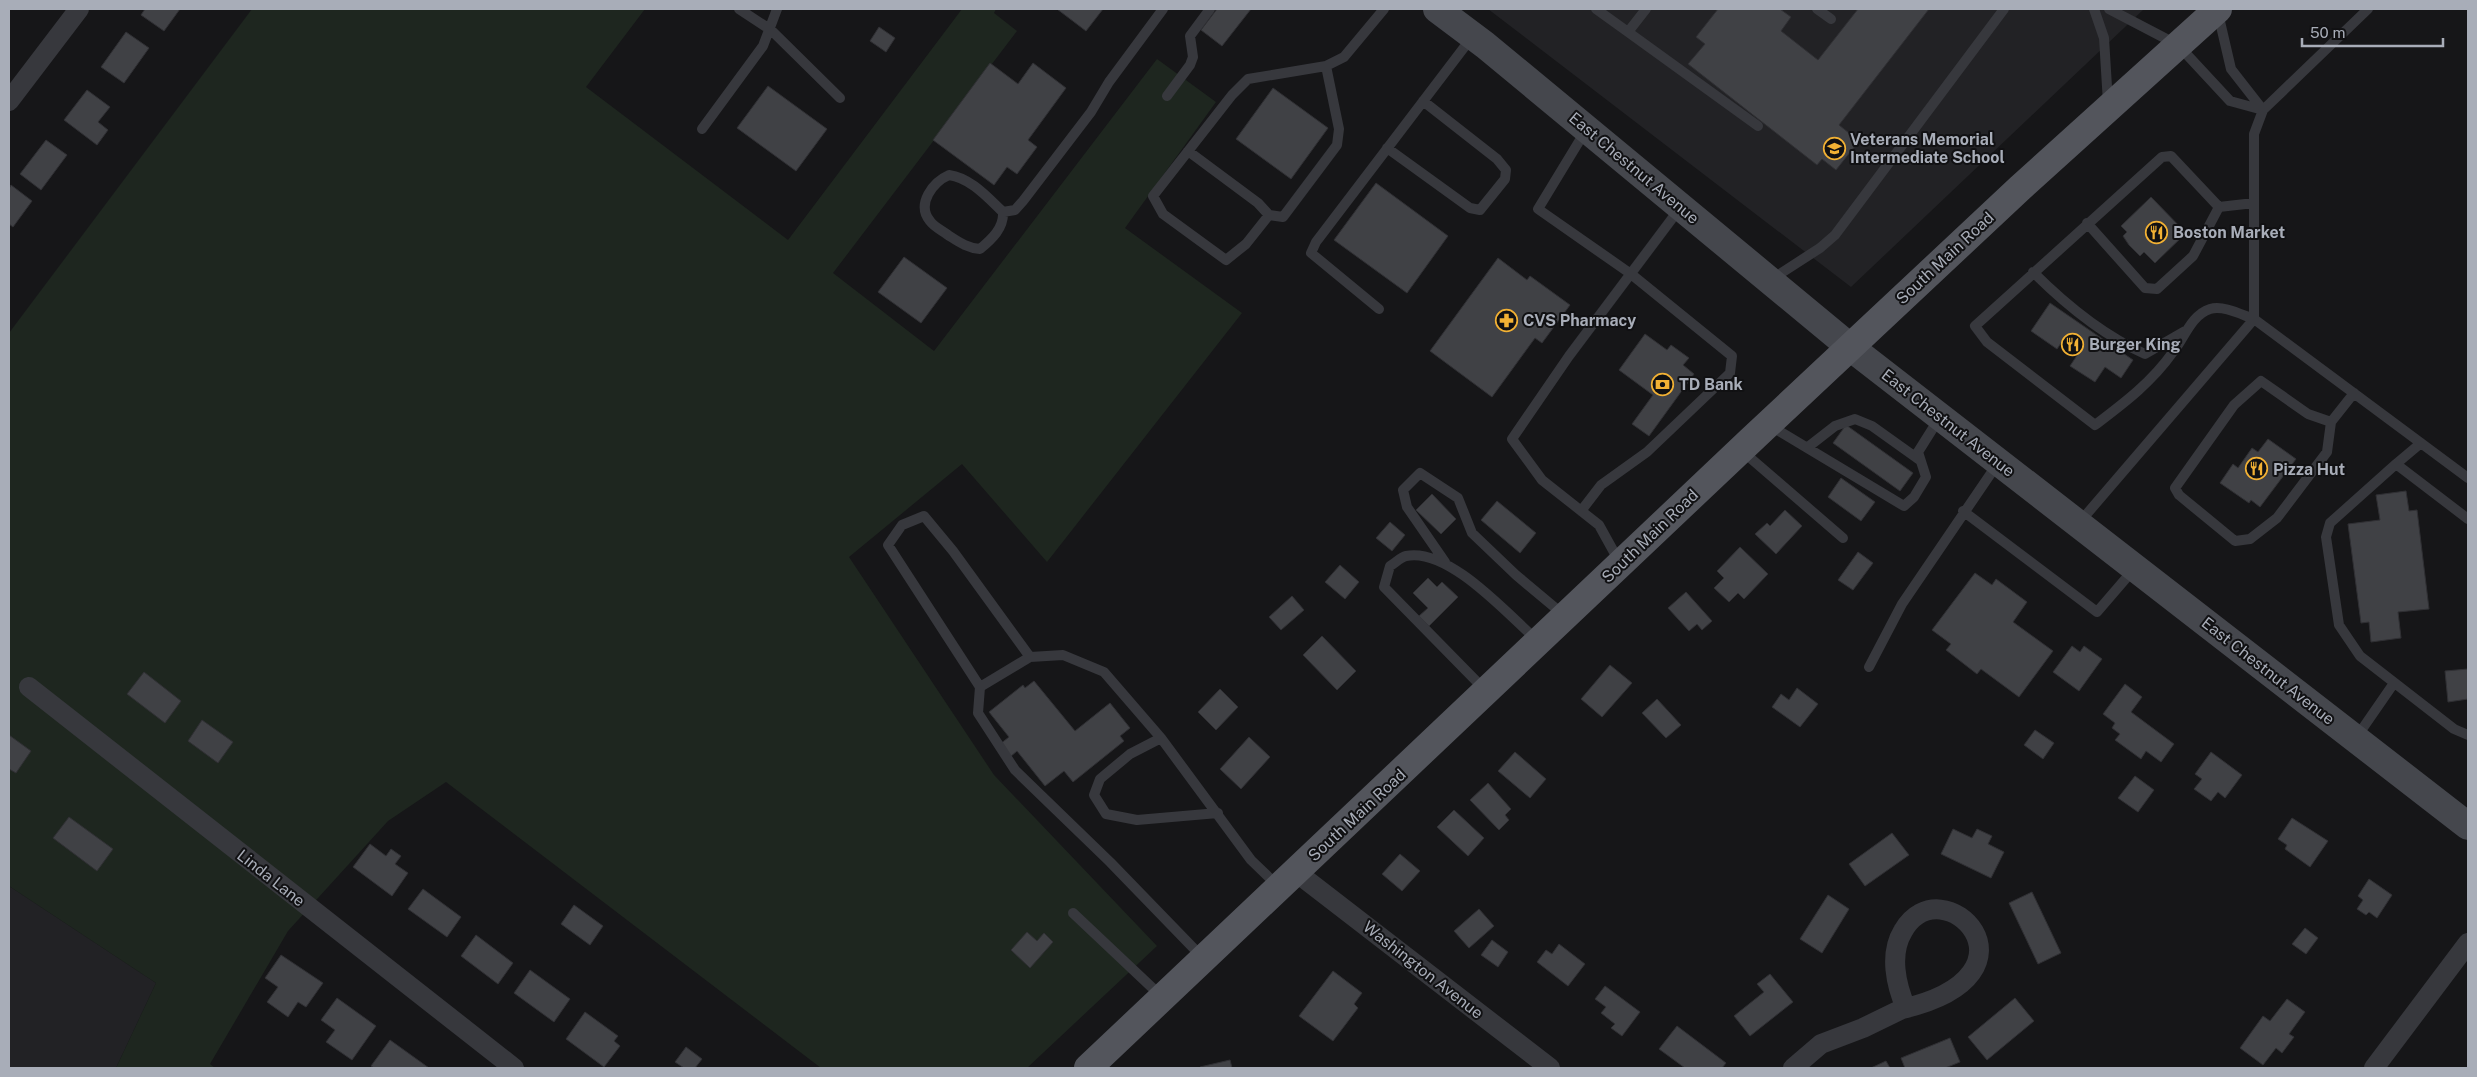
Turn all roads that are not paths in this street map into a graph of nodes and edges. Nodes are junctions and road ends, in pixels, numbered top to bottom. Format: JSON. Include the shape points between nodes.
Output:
{"nodes":[{"id":1,"x":79,"y":9,"type":"edge"},
{"id":2,"x":739,"y":9,"type":"edge"},
{"id":3,"x":777,"y":9,"type":"edge"},
{"id":4,"x":1163,"y":9,"type":"edge"},
{"id":5,"x":1210,"y":9,"type":"edge"},
{"id":6,"x":1384,"y":9,"type":"edge"},
{"id":7,"x":1437,"y":9,"type":"edge"},
{"id":8,"x":1596,"y":9,"type":"edge"},
{"id":9,"x":1646,"y":9,"type":"edge"},
{"id":10,"x":1817,"y":9,"type":"edge"},
{"id":11,"x":2004,"y":9,"type":"edge"},
{"id":12,"x":2094,"y":9,"type":"edge"},
{"id":13,"x":2109,"y":9,"type":"edge"},
{"id":14,"x":2218,"y":9,"type":"edge"},
{"id":15,"x":2368,"y":9,"type":"edge"},
{"id":16,"x":1830,"y":19,"type":"dead end"},
{"id":17,"x":771,"y":30,"type":"junction"},
{"id":18,"x":1628,"y":32,"type":"junction"},
{"id":19,"x":1472,"y":36,"type":"junction"},
{"id":20,"x":2178,"y":45,"type":"junction"},
{"id":21,"x":1326,"y":66,"type":"junction"},
{"id":22,"x":1167,"y":96,"type":"dead end"},
{"id":23,"x":840,"y":98,"type":"dead end"},
{"id":24,"x":9,"y":101,"type":"edge"},
{"id":25,"x":1423,"y":101,"type":"junction"},
{"id":26,"x":2108,"y":108,"type":"junction"},
{"id":27,"x":2262,"y":110,"type":"junction"},
{"id":28,"x":1758,"y":126,"type":"dead end"},
{"id":29,"x":702,"y":129,"type":"dead end"},
{"id":30,"x":1586,"y":129,"type":"junction"},
{"id":31,"x":1387,"y":148,"type":"junction"},
{"id":32,"x":1188,"y":151,"type":"junction"},
{"id":33,"x":2254,"y":203,"type":"junction"},
{"id":34,"x":1681,"y":207,"type":"junction"},
{"id":35,"x":2219,"y":207,"type":"junction"},
{"id":36,"x":1003,"y":212,"type":"junction"},
{"id":37,"x":1269,"y":215,"type":"junction"},
{"id":38,"x":2087,"y":223,"type":"junction"},
{"id":39,"x":2033,"y":272,"type":"junction"},
{"id":40,"x":1631,"y":274,"type":"junction"},
{"id":41,"x":1770,"y":280,"type":"junction"},
{"id":42,"x":1379,"y":309,"type":"dead end"},
{"id":43,"x":2254,"y":319,"type":"junction"},
{"id":44,"x":2186,"y":330,"type":"junction"},
{"id":45,"x":1850,"y":347,"type":"junction"},
{"id":46,"x":2354,"y":393,"type":"junction"},
{"id":47,"x":1940,"y":417,"type":"junction"},
{"id":48,"x":2331,"y":422,"type":"junction"},
{"id":49,"x":1768,"y":425,"type":"junction"},
{"id":50,"x":2421,"y":443,"type":"junction"},
{"id":51,"x":1808,"y":447,"type":"junction"},
{"id":52,"x":1741,"y":449,"type":"junction"},
{"id":53,"x":1921,"y":461,"type":"junction"},
{"id":54,"x":1999,"y":462,"type":"junction"},
{"id":55,"x":2396,"y":464,"type":"junction"},
{"id":56,"x":2468,"y":478,"type":"edge"},
{"id":57,"x":1581,"y":511,"type":"junction"},
{"id":58,"x":1963,"y":511,"type":"junction"},
{"id":59,"x":2468,"y":519,"type":"edge"},
{"id":60,"x":2078,"y":524,"type":"junction"},
{"id":61,"x":1843,"y":538,"type":"dead end"},
{"id":62,"x":1445,"y":562,"type":"junction"},
{"id":63,"x":1621,"y":564,"type":"junction"},
{"id":64,"x":2135,"y":568,"type":"junction"},
{"id":65,"x":1565,"y":616,"type":"junction"},
{"id":66,"x":1539,"y":642,"type":"junction"},
{"id":67,"x":1030,"y":657,"type":"junction"},
{"id":68,"x":1869,"y":667,"type":"dead end"},
{"id":69,"x":2394,"y":683,"type":"junction"},
{"id":70,"x":29,"y":687,"type":"dead end"},
{"id":71,"x":980,"y":687,"type":"junction"},
{"id":72,"x":1486,"y":692,"type":"junction"},
{"id":73,"x":2468,"y":735,"type":"edge"},
{"id":74,"x":1161,"y":738,"type":"junction"},
{"id":75,"x":2355,"y":738,"type":"junction"},
{"id":76,"x":1218,"y":813,"type":"junction"},
{"id":77,"x":2468,"y":826,"type":"edge"},
{"id":78,"x":1288,"y":880,"type":"junction"},
{"id":79,"x":1074,"y":913,"type":"dead end"},
{"id":80,"x":2468,"y":943,"type":"edge"},
{"id":81,"x":1204,"y":958,"type":"junction"},
{"id":82,"x":1163,"y":997,"type":"junction"},
{"id":83,"x":1906,"y":1008,"type":"junction"},
{"id":84,"x":514,"y":1068,"type":"edge"},
{"id":85,"x":1088,"y":1068,"type":"edge"},
{"id":86,"x":1550,"y":1068,"type":"edge"},
{"id":87,"x":1793,"y":1068,"type":"edge"},
{"id":88,"x":2374,"y":1068,"type":"edge"}],
"edges":[{"from":1,"to":24,"type":"street"},
{"from":2,"to":17,"type":"lane"},
{"from":3,"to":17,"type":"lane"},
{"from":4,"to":36,"type":"lane","via":[[1091,112],[1023,200],[1015,210]]},
{"from":5,"to":22,"type":"lane","via":[[1190,36],[1193,57],[1190,65]]},
{"from":6,"to":21,"type":"lane","via":[[1344,56]]},
{"from":7,"to":19,"type":"street","name":"East Chestnut Avenue"},
{"from":8,"to":18,"type":"lane"},
{"from":9,"to":18,"type":"lane"},
{"from":10,"to":16,"type":"lane"},
{"from":11,"to":41,"type":"lane","via":[[1835,235]]},
{"from":12,"to":26,"type":"lane","via":[[2104,38]]},
{"from":13,"to":20,"type":"lane"},
{"from":14,"to":20,"type":"main road","name":"South Main Road"},
{"from":14,"to":27,"type":"lane","via":[[2231,68]]},
{"from":15,"to":27,"type":"lane"},
{"from":17,"to":23,"type":"lane"},
{"from":17,"to":29,"type":"lane","via":[[763,46]]},
{"from":18,"to":28,"type":"lane"},
{"from":19,"to":25,"type":"lane"},
{"from":19,"to":30,"type":"street","name":"East Chestnut Avenue"},
{"from":20,"to":26,"type":"main road","name":"South Main Road"},
{"from":20,"to":27,"type":"lane","via":[[2230,101]]},
{"from":21,"to":32,"type":"lane","via":[[1248,79]]},
{"from":21,"to":37,"type":"lane","via":[[1339,129],[1337,145],[1283,217]]},
{"from":25,"to":31,"type":"lane"},
{"from":25,"to":31,"type":"lane","via":[[1497,159],[1506,170],[1505,179],[1480,210],[1470,208]]},
{"from":26,"to":45,"type":"main road","name":"South Main Road"},
{"from":27,"to":33,"type":"lane","via":[[2254,134]]},
{"from":30,"to":34,"type":"street","name":"East Chestnut Avenue"},
{"from":30,"to":40,"type":"lane","via":[[1538,209]]},
{"from":31,"to":42,"type":"lane","via":[[1311,253]]},
{"from":32,"to":37,"type":"lane","via":[[1258,203]]},
{"from":32,"to":37,"type":"lane","via":[[1153,196],[1163,214],[1226,260],[1246,244]]},
{"from":33,"to":35,"type":"lane"},
{"from":33,"to":43,"type":"lane"},
{"from":34,"to":40,"type":"lane"},
{"from":34,"to":41,"type":"street","name":"East Chestnut Avenue"},
{"from":35,"to":38,"type":"lane","via":[[2172,156],[2162,157]]},
{"from":35,"to":38,"type":"lane","via":[[2193,256],[2157,288],[2145,288]]},
{"from":36,"to":36,"type":"lane","via":[[1004,222],[980,249],[970,248],[930,222],[924,206],[931,190],[950,175],[958,176]]},
{"from":38,"to":39,"type":"lane"},
{"from":39,"to":44,"type":"lane","via":[[2064,303],[2123,344],[2145,354]]},
{"from":39,"to":44,"type":"lane","via":[[1975,326],[1987,342],[2095,425],[2137,394],[2174,352]]},
{"from":40,"to":57,"type":"lane","via":[[1512,439],[1542,480]]},
{"from":40,"to":57,"type":"lane","via":[[1732,356],[1730,373],[1647,452],[1601,484]]},
{"from":41,"to":45,"type":"street","name":"East Chestnut Avenue"},
{"from":43,"to":44,"type":"lane","via":[[2228,310],[2210,309]]},
{"from":43,"to":46,"type":"lane"},
{"from":43,"to":60,"type":"lane"},
{"from":45,"to":47,"type":"street","name":"East Chestnut Avenue"},
{"from":45,"to":49,"type":"main road","name":"South Main Road"},
{"from":46,"to":48,"type":"lane"},
{"from":46,"to":50,"type":"lane"},
{"from":47,"to":53,"type":"lane","via":[[1919,448]]},
{"from":47,"to":54,"type":"street","name":"East Chestnut Avenue"},
{"from":48,"to":48,"type":"lane","via":[[2308,414],[2261,381],[2234,405],[2175,488],[2179,495],[2235,541],[2250,539],[2277,518],[2327,452]]},
{"from":49,"to":51,"type":"lane"},
{"from":49,"to":52,"type":"main road","name":"South Main Road"},
{"from":50,"to":55,"type":"lane"},
{"from":50,"to":56,"type":"lane"},
{"from":51,"to":53,"type":"lane","via":[[1835,426],[1855,419],[1872,426]]},
{"from":51,"to":53,"type":"lane","via":[[1904,506],[1914,497],[1926,477]]},
{"from":52,"to":61,"type":"lane"},
{"from":52,"to":63,"type":"main road","name":"South Main Road"},
{"from":54,"to":58,"type":"lane"},
{"from":54,"to":60,"type":"street","name":"East Chestnut Avenue"},
{"from":55,"to":59,"type":"lane"},
{"from":55,"to":69,"type":"lane","via":[[2330,523],[2326,537],[2339,625],[2360,656]]},
{"from":57,"to":63,"type":"lane","via":[[1599,525]]},
{"from":58,"to":64,"type":"lane","via":[[2097,612]]},
{"from":58,"to":68,"type":"lane","via":[[1902,604]]},
{"from":60,"to":64,"type":"street","name":"East Chestnut Avenue"},
{"from":62,"to":65,"type":"lane","via":[[1407,507],[1403,490],[1420,473],[1458,498],[1472,533]]},
{"from":62,"to":66,"type":"lane"},
{"from":62,"to":72,"type":"lane","via":[[1427,556],[1405,556],[1390,566],[1384,587]]},
{"from":63,"to":65,"type":"main road","name":"South Main Road"},
{"from":64,"to":75,"type":"street","name":"East Chestnut Avenue"},
{"from":65,"to":66,"type":"main road","name":"South Main Road"},
{"from":66,"to":72,"type":"main road","name":"South Main Road"},
{"from":67,"to":71,"type":"lane"},
{"from":67,"to":71,"type":"lane","via":[[924,516],[902,525],[888,545]]},
{"from":67,"to":74,"type":"lane","via":[[1063,656],[1104,672]]},
{"from":69,"to":73,"type":"lane","via":[[2454,729]]},
{"from":69,"to":75,"type":"lane"},
{"from":70,"to":84,"type":"street","name":"Linda Lane"},
{"from":71,"to":81,"type":"lane","via":[[978,713],[1016,770]]},
{"from":72,"to":78,"type":"main road","name":"South Main Road"},
{"from":74,"to":76,"type":"lane"},
{"from":74,"to":76,"type":"lane","via":[[1130,754],[1100,779],[1094,795],[1106,814],[1136,820]]},
{"from":75,"to":77,"type":"street","name":"East Chestnut Avenue"},
{"from":76,"to":78,"type":"lane","via":[[1251,860]]},
{"from":78,"to":81,"type":"main road","name":"South Main Road"},
{"from":78,"to":86,"type":"street","name":"Washington Avenue"},
{"from":79,"to":82,"type":"lane"},
{"from":80,"to":88,"type":"street"},
{"from":81,"to":82,"type":"main road","name":"South Main Road"},
{"from":82,"to":85,"type":"main road","name":"South Main Road"},
{"from":83,"to":83,"type":"street","via":[[1895,961],[1897,941],[1906,925],[1922,912],[1935,910],[1958,915],[1970,924],[1978,937],[1980,951],[1976,968],[1951,992]]},
{"from":83,"to":87,"type":"street","via":[[1821,1044]]}]}
